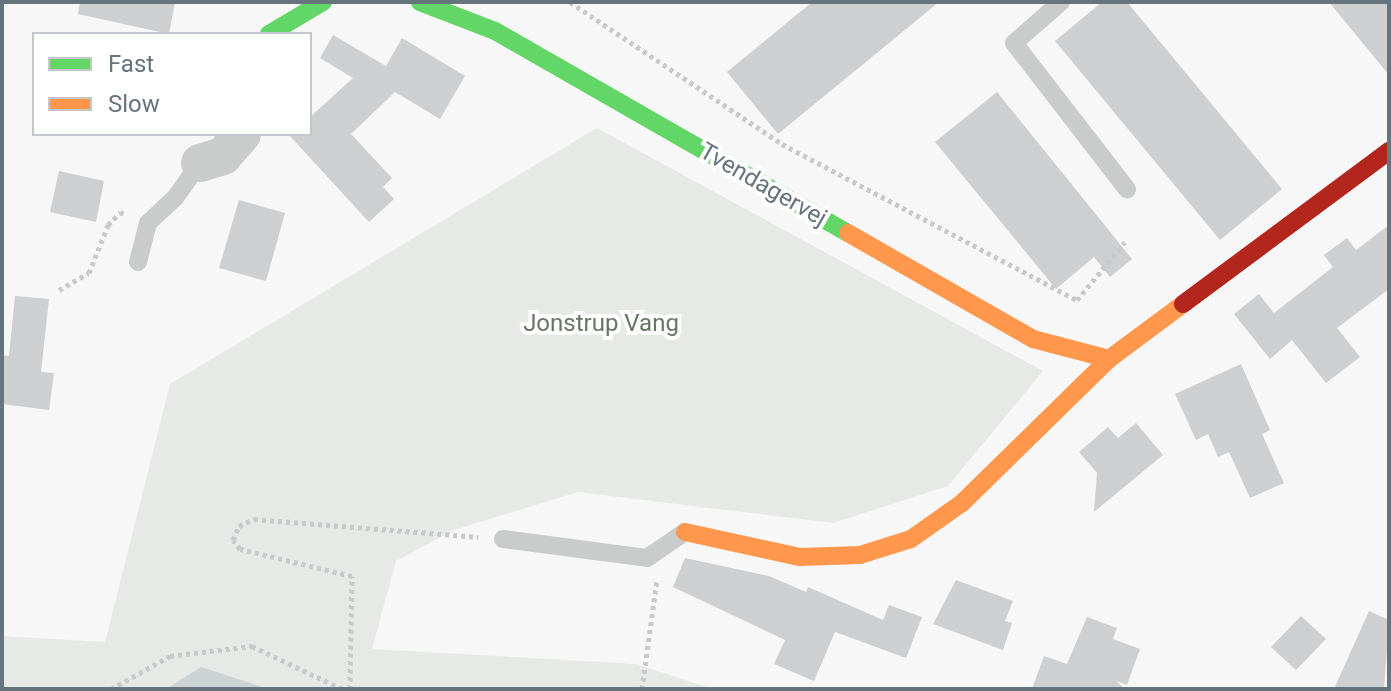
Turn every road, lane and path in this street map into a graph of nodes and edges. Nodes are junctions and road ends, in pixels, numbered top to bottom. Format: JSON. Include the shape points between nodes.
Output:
{"nodes":[{"id":1,"x":323,"y":2,"type":"edge"},
{"id":2,"x":420,"y":2,"type":"edge"},
{"id":3,"x":570,"y":2,"type":"edge"},
{"id":4,"x":1061,"y":2,"type":"edge"},
{"id":5,"x":272,"y":32,"type":"edge"},
{"id":6,"x":240,"y":136,"type":"edge"},
{"id":7,"x":1389,"y":151,"type":"edge"},
{"id":8,"x":200,"y":163,"type":"joint"},
{"id":9,"x":1127,"y":189,"type":"dead end"},
{"id":10,"x":148,"y":223,"type":"junction"},
{"id":11,"x":1125,"y":242,"type":"dead end"},
{"id":12,"x":138,"y":262,"type":"dead end"},
{"id":13,"x":59,"y":290,"type":"dead end"},
{"id":14,"x":1109,"y":359,"type":"junction"},
{"id":15,"x":685,"y":532,"type":"joint"},
{"id":16,"x":503,"y":539,"type":"joint"},
{"id":17,"x":647,"y":558,"type":"junction"},
{"id":18,"x":111,"y":689,"type":"edge"},
{"id":19,"x":342,"y":689,"type":"edge"},
{"id":20,"x":350,"y":689,"type":"edge"},
{"id":21,"x":642,"y":689,"type":"edge"}],
"edges":[{"from":1,"to":5,"type":"street"},
{"from":2,"to":14,"type":"street","name":"Tvendagervej","via":[[495,31],[1033,339]]},
{"from":3,"to":11,"type":"path","via":[[782,144],[1077,300]]},
{"from":4,"to":9,"type":"lane","via":[[1014,43]]},
{"from":6,"to":8,"type":"street","via":[[223,156]]},
{"from":7,"to":14,"type":"street"},
{"from":8,"to":10,"type":"lane","via":[[175,198]]},
{"from":10,"to":12,"type":"lane"},
{"from":10,"to":13,"type":"path","via":[[120,212],[108,225],[89,273]]},
{"from":14,"to":15,"type":"street","via":[[962,503],[911,539],[860,555],[800,557]]},
{"from":15,"to":17,"type":"lane"},
{"from":16,"to":17,"type":"lane"},
{"from":16,"to":20,"type":"path","via":[[254,519],[239,526],[233,540],[240,549],[352,576]]},
{"from":17,"to":21,"type":"path","via":[[659,585]]},
{"from":18,"to":19,"type":"path","via":[[170,656],[252,646]]}]}
